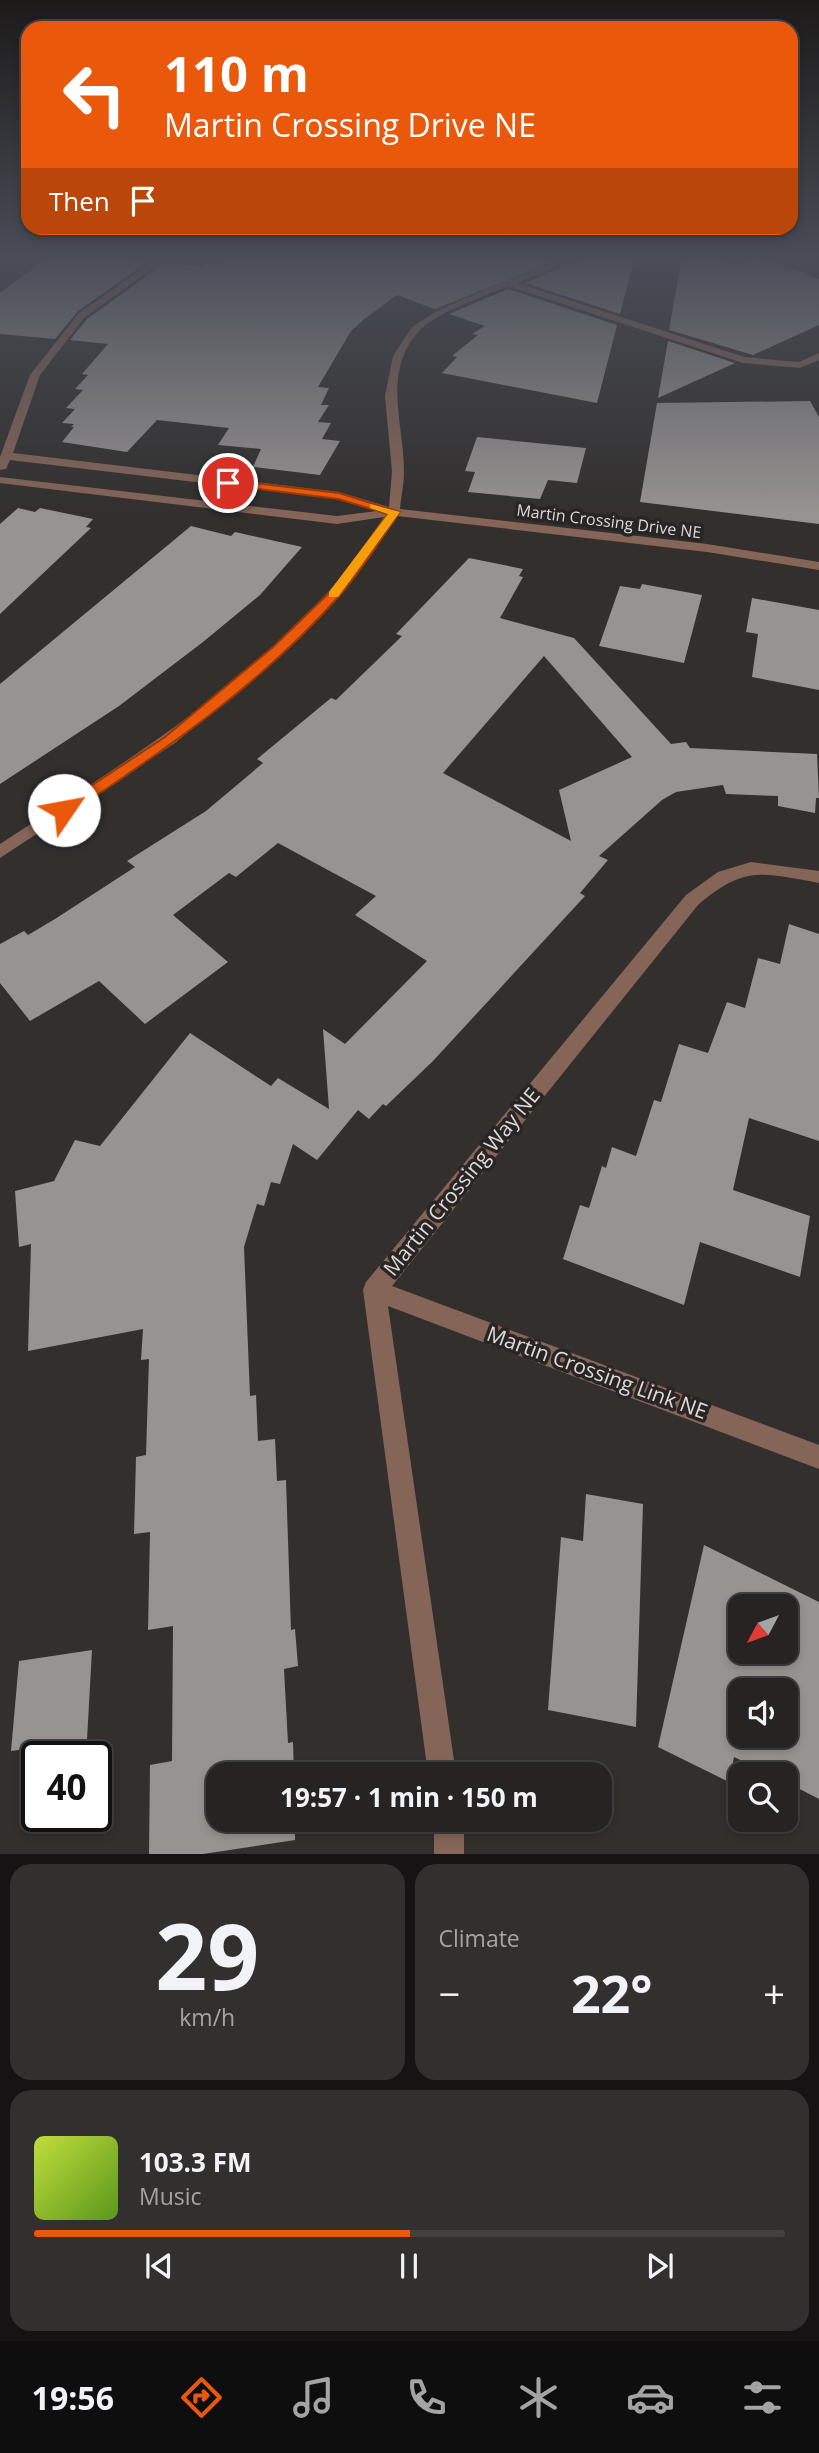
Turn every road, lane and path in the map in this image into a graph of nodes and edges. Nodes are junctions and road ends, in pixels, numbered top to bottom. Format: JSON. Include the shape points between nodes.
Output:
{"nodes":[{"id":1,"x":60,"y":343,"type":"edge"},
{"id":2,"x":406,"y":343,"type":"edge"},
{"id":3,"x":692,"y":343,"type":"edge"},
{"id":4,"x":819,"y":356,"type":"edge"},
{"id":5,"x":8,"y":456,"type":"junction"},
{"id":6,"x":0,"y":471,"type":"edge"},
{"id":7,"x":0,"y":480,"type":"edge"},
{"id":8,"x":394,"y":512,"type":"junction"},
{"id":9,"x":819,"y":566,"type":"edge"},
{"id":10,"x":0,"y":852,"type":"edge"},
{"id":11,"x":819,"y":877,"type":"edge"},
{"id":12,"x":374,"y":1290,"type":"junction"},
{"id":13,"x":819,"y":1457,"type":"edge"},
{"id":14,"x":440,"y":1762,"type":"edge"},
{"id":15,"x":449,"y":1832,"type":"edge"},
{"id":16,"x":449,"y":1854,"type":"edge"}],
"edges":[{"from":1,"to":5,"type":"street","via":[[35,375]]},
{"from":2,"to":8,"type":"street","via":[[398,356],[390,396],[398,471]]},
{"from":3,"to":4,"type":"street","via":[[743,359],[800,365]]},
{"from":5,"to":6,"type":"street"},
{"from":5,"to":8,"type":"street","name":"Martin Crossing Drive NE","via":[[339,496]]},
{"from":7,"to":8,"type":"street","name":"Martin Crossing Drive NE","via":[[337,520]]},
{"from":8,"to":9,"type":"street","name":"Martin Crossing Drive NE","via":[[707,548]]},
{"from":8,"to":10,"type":"street","via":[[336,592],[278,650],[170,740]]},
{"from":11,"to":12,"type":"street","name":"Martin Crossing Way NE","via":[[753,866],[714,880],[692,900]]},
{"from":12,"to":13,"type":"street","name":"Martin Crossing Link NE"},
{"from":12,"to":14,"type":"street","name":"Martin Crossing Way NE"},
{"from":15,"to":16,"type":"street"}]}
